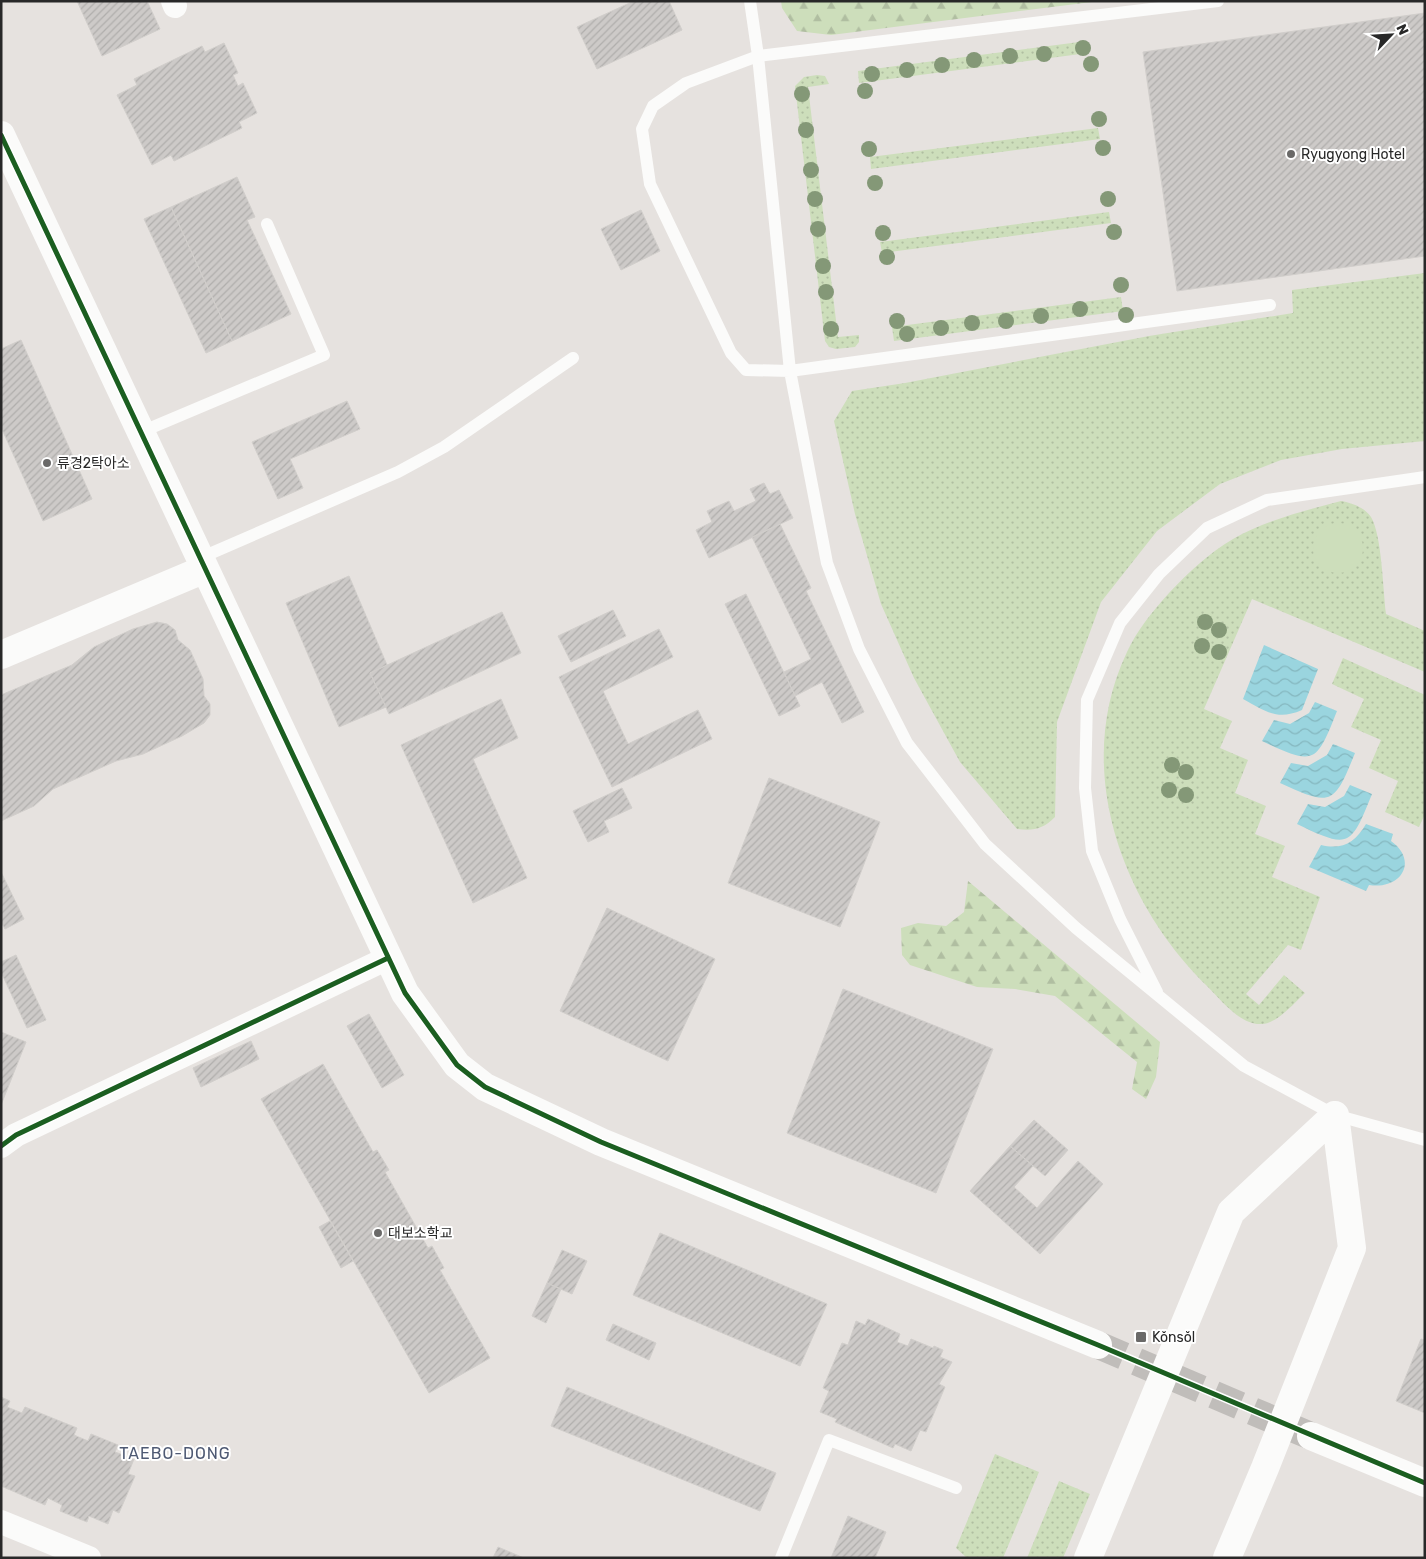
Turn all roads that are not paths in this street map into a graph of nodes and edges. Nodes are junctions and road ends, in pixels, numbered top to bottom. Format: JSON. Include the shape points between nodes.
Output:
{"nodes":[{"id":1,"x":750,"y":1,"type":"edge"},
{"id":2,"x":1218,"y":1,"type":"edge"},
{"id":3,"x":758,"y":56,"type":"junction"},
{"id":4,"x":1,"y":135,"type":"edge"},
{"id":5,"x":267,"y":224,"type":"dead end"},
{"id":6,"x":1270,"y":305,"type":"dead end"},
{"id":7,"x":573,"y":358,"type":"dead end"},
{"id":8,"x":790,"y":371,"type":"junction"},
{"id":9,"x":141,"y":432,"type":"junction"},
{"id":10,"x":1425,"y":477,"type":"edge"},
{"id":11,"x":202,"y":563,"type":"junction"},
{"id":12,"x":1,"y":655,"type":"edge"},
{"id":13,"x":388,"y":958,"type":"junction"},
{"id":14,"x":1160,"y":996,"type":"junction"},
{"id":15,"x":1335,"y":1115,"type":"junction"},
{"id":16,"x":1425,"y":1140,"type":"edge"},
{"id":17,"x":1,"y":1146,"type":"edge"},
{"id":18,"x":1098,"y":1345,"type":"tunnel mouth"},
{"id":19,"x":1311,"y":1436,"type":"tunnel mouth"},
{"id":20,"x":1425,"y":1483,"type":"edge"},
{"id":21,"x":956,"y":1488,"type":"dead end"},
{"id":22,"x":1,"y":1522,"type":"edge"},
{"id":23,"x":89,"y":1558,"type":"edge"},
{"id":24,"x":781,"y":1558,"type":"edge"},
{"id":25,"x":1088,"y":1558,"type":"edge"},
{"id":26,"x":1227,"y":1558,"type":"edge"}],
"edges":[{"from":1,"to":3,"type":"lane"},
{"from":2,"to":3,"type":"lane"},
{"from":3,"to":8,"type":"lane"},
{"from":3,"to":8,"type":"lane","via":[[686,83],[653,106],[642,129],[650,184],[732,353],[746,370]]},
{"from":4,"to":9,"type":"street"},
{"from":5,"to":9,"type":"lane","via":[[324,355]]},
{"from":6,"to":8,"type":"lane"},
{"from":7,"to":11,"type":"lane","via":[[444,447],[398,472]]},
{"from":8,"to":14,"type":"lane","via":[[827,563],[859,649],[907,742],[985,844],[1076,928]]},
{"from":9,"to":11,"type":"street"},
{"from":10,"to":14,"type":"lane","via":[[1266,500],[1207,528],[1158,574],[1120,623],[1087,700],[1085,788],[1092,851],[1120,919]]},
{"from":11,"to":12,"type":"street"},
{"from":11,"to":13,"type":"street"},
{"from":13,"to":17,"type":"street","via":[[16,1135]]},
{"from":13,"to":18,"type":"street","via":[[405,993],[457,1065],[485,1087],[601,1142]]},
{"from":14,"to":15,"type":"lane","via":[[1244,1066]]},
{"from":15,"to":16,"type":"lane"},
{"from":15,"to":25,"type":"street","via":[[1231,1212]]},
{"from":15,"to":26,"type":"street","via":[[1352,1248]]},
{"from":19,"to":20,"type":"street"},
{"from":21,"to":24,"type":"lane","via":[[829,1440]]},
{"from":22,"to":23,"type":"street"}]}
